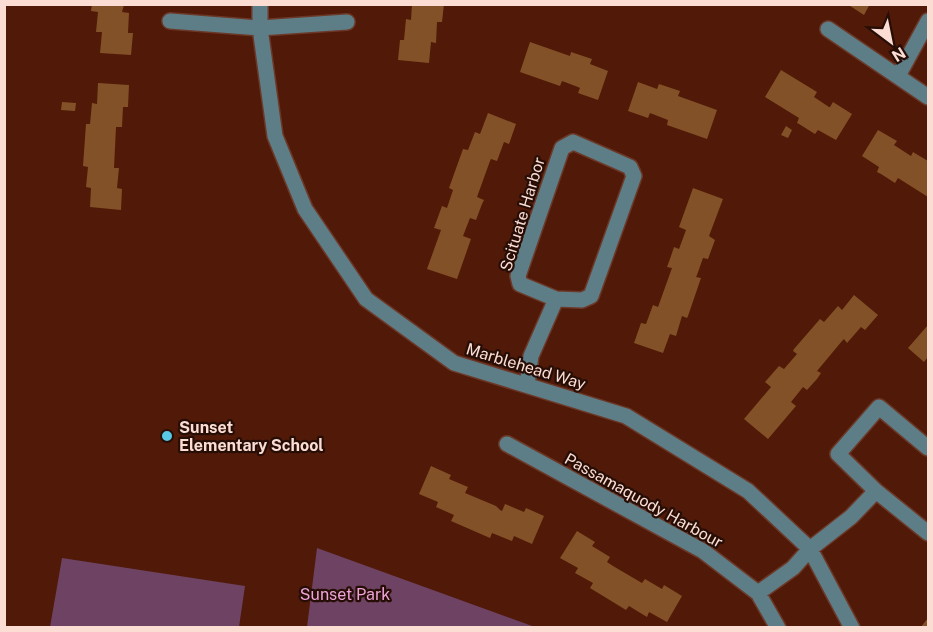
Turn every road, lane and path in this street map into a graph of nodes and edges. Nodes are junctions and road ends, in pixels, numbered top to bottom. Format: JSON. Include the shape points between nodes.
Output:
{"nodes":[{"id":1,"x":260,"y":4,"type":"edge"},
{"id":2,"x":170,"y":21,"type":"dead end"},
{"id":3,"x":928,"y":21,"type":"edge"},
{"id":4,"x":348,"y":22,"type":"dead end"},
{"id":5,"x":260,"y":28,"type":"junction"},
{"id":6,"x":828,"y":29,"type":"dead end"},
{"id":7,"x":898,"y":76,"type":"junction"},
{"id":8,"x":928,"y":97,"type":"edge"},
{"id":9,"x":556,"y":299,"type":"junction"},
{"id":10,"x":527,"y":385,"type":"junction"},
{"id":11,"x":507,"y":444,"type":"dead end"},
{"id":12,"x":928,"y":448,"type":"edge"},
{"id":13,"x":876,"y":491,"type":"junction"},
{"id":14,"x":928,"y":533,"type":"edge"},
{"id":15,"x":810,"y":549,"type":"junction"},
{"id":16,"x":758,"y":594,"type":"junction"},
{"id":17,"x":778,"y":627,"type":"edge"},
{"id":18,"x":852,"y":627,"type":"edge"}],
"edges":[{"from":1,"to":5,"type":"street","name":"Marblehead Way"},
{"from":2,"to":5,"type":"street"},
{"from":3,"to":7,"type":"street"},
{"from":4,"to":5,"type":"street"},
{"from":5,"to":10,"type":"street","name":"Marblehead Way","via":[[275,136],[305,210],[366,299],[453,363]]},
{"from":6,"to":7,"type":"street"},
{"from":7,"to":8,"type":"street"},
{"from":9,"to":9,"type":"street","name":"Scituate Harbor","via":[[520,284],[518,276],[562,148],[573,142],[630,167],[634,176],[591,296],[582,300]]},
{"from":9,"to":10,"type":"street","via":[[531,356]]},
{"from":10,"to":15,"type":"street","name":"Marblehead Way","via":[[626,416],[748,491]]},
{"from":11,"to":16,"type":"street","name":"Passamaquody Harbour","via":[[703,550]]},
{"from":12,"to":13,"type":"street","via":[[879,407],[838,454]]},
{"from":13,"to":14,"type":"street"},
{"from":13,"to":15,"type":"street","via":[[851,517]]},
{"from":15,"to":16,"type":"street","via":[[793,568]]},
{"from":15,"to":18,"type":"street","name":"Marblehead Way"},
{"from":16,"to":17,"type":"street","name":"Passamaquody Harbour"}]}
